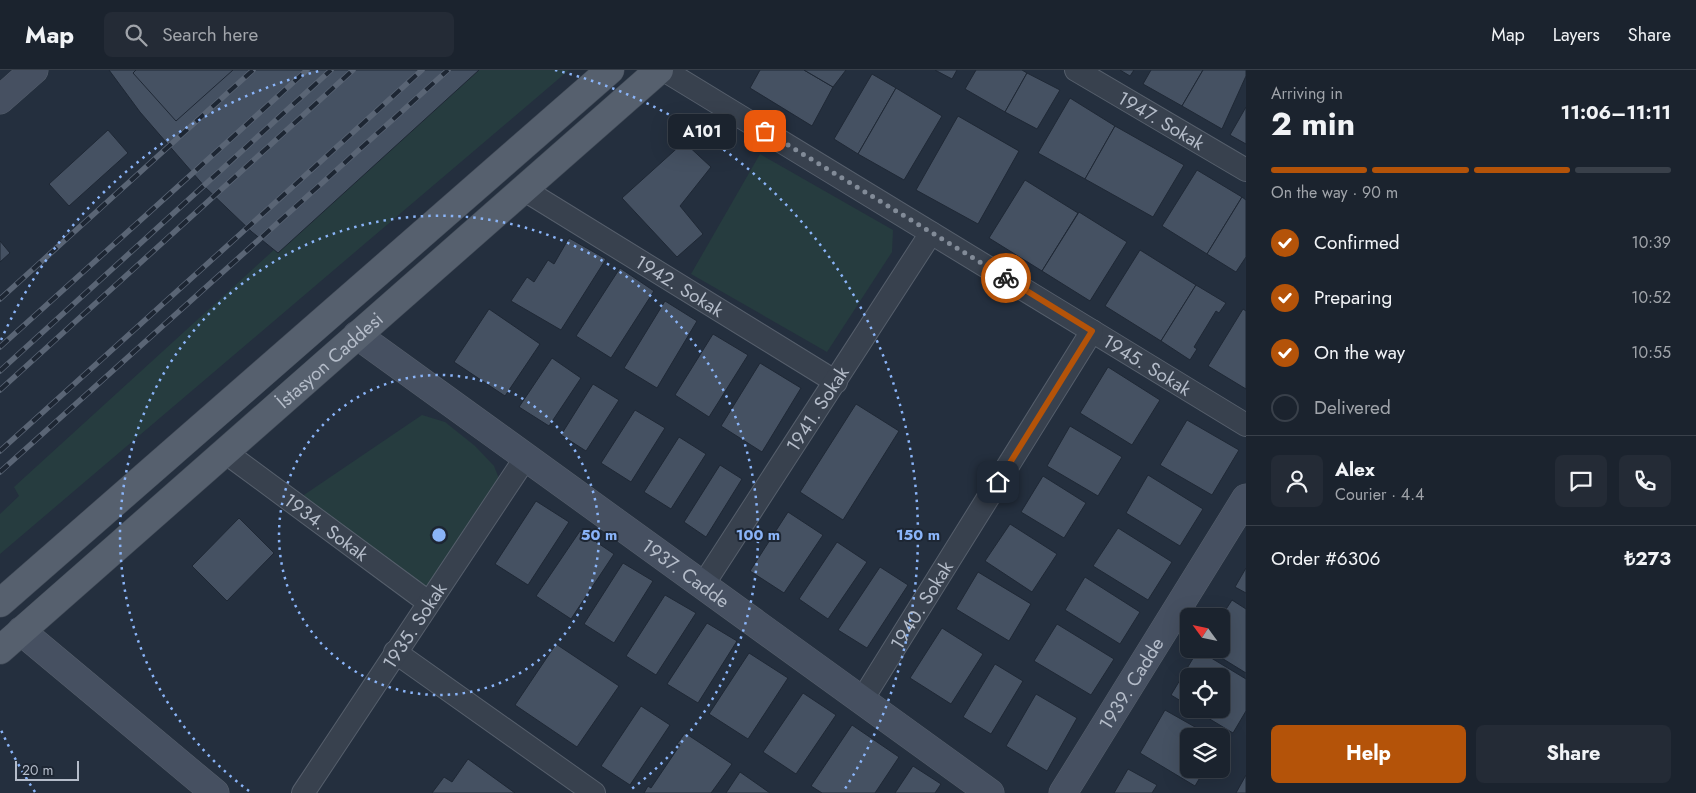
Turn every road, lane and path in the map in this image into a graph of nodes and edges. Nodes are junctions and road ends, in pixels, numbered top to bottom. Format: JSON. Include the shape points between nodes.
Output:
{"nodes":[{"id":1,"x":34,"y":70,"type":"edge"},
{"id":2,"x":610,"y":70,"type":"edge"},
{"id":3,"x":659,"y":70,"type":"edge"},
{"id":4,"x":664,"y":70,"type":"edge"},
{"id":5,"x":1076,"y":70,"type":"edge"},
{"id":6,"x":0,"y":100,"type":"edge"},
{"id":7,"x":1246,"y":170,"type":"edge"},
{"id":8,"x":523,"y":189,"type":"junction"},
{"id":9,"x":931,"y":233,"type":"junction"},
{"id":10,"x":1092,"y":331,"type":"junction"},
{"id":11,"x":358,"y":335,"type":"junction"},
{"id":12,"x":836,"y":382,"type":"junction"},
{"id":13,"x":1246,"y":426,"type":"edge"},
{"id":14,"x":225,"y":452,"type":"junction"},
{"id":15,"x":526,"y":457,"type":"junction"},
{"id":16,"x":1246,"y":498,"type":"edge"},
{"id":17,"x":703,"y":585,"type":"junction"},
{"id":18,"x":0,"y":602,"type":"edge"},
{"id":19,"x":428,"y":602,"type":"junction"},
{"id":20,"x":21,"y":631,"type":"junction"},
{"id":21,"x":0,"y":650,"type":"edge"},
{"id":22,"x":395,"y":652,"type":"junction"},
{"id":23,"x":862,"y":700,"type":"junction"},
{"id":24,"x":215,"y":793,"type":"edge"},
{"id":25,"x":303,"y":793,"type":"edge"},
{"id":26,"x":594,"y":793,"type":"edge"},
{"id":27,"x":990,"y":793,"type":"edge"},
{"id":28,"x":1063,"y":793,"type":"edge"}],
"edges":[{"from":1,"to":6,"type":"street"},
{"from":2,"to":18,"type":"main road","name":"İstasyon Caddesi"},
{"from":3,"to":8,"type":"main road","name":"İstasyon Caddesi"},
{"from":4,"to":9,"type":"street","name":"1945. Sokak"},
{"from":5,"to":7,"type":"street","name":"1947. Sokak"},
{"from":8,"to":11,"type":"main road","name":"İstasyon Caddesi"},
{"from":8,"to":12,"type":"street","name":"1942. Sokak"},
{"from":9,"to":10,"type":"street","name":"1945. Sokak"},
{"from":9,"to":12,"type":"street","name":"1941. Sokak"},
{"from":10,"to":13,"type":"street","name":"1945. Sokak"},
{"from":10,"to":23,"type":"street","name":"1940. Sokak"},
{"from":11,"to":14,"type":"main road","name":"İstasyon Caddesi"},
{"from":11,"to":15,"type":"street","name":"1937. Cadde"},
{"from":12,"to":17,"type":"street","name":"1941. Sokak"},
{"from":14,"to":19,"type":"street","name":"1934. Sokak"},
{"from":14,"to":20,"type":"main road","name":"İstasyon Caddesi"},
{"from":15,"to":17,"type":"street","name":"1937. Cadde"},
{"from":15,"to":19,"type":"street","name":"1935. Sokak"},
{"from":16,"to":28,"type":"street","name":"1939. Cadde"},
{"from":17,"to":23,"type":"street","name":"1937. Cadde"},
{"from":19,"to":22,"type":"street","name":"1935. Sokak"},
{"from":20,"to":21,"type":"main road","name":"İstasyon Caddesi"},
{"from":20,"to":24,"type":"street"},
{"from":22,"to":25,"type":"street","name":"1935. Sokak"},
{"from":22,"to":26,"type":"street"},
{"from":23,"to":27,"type":"street","name":"1937. Cadde"}]}
